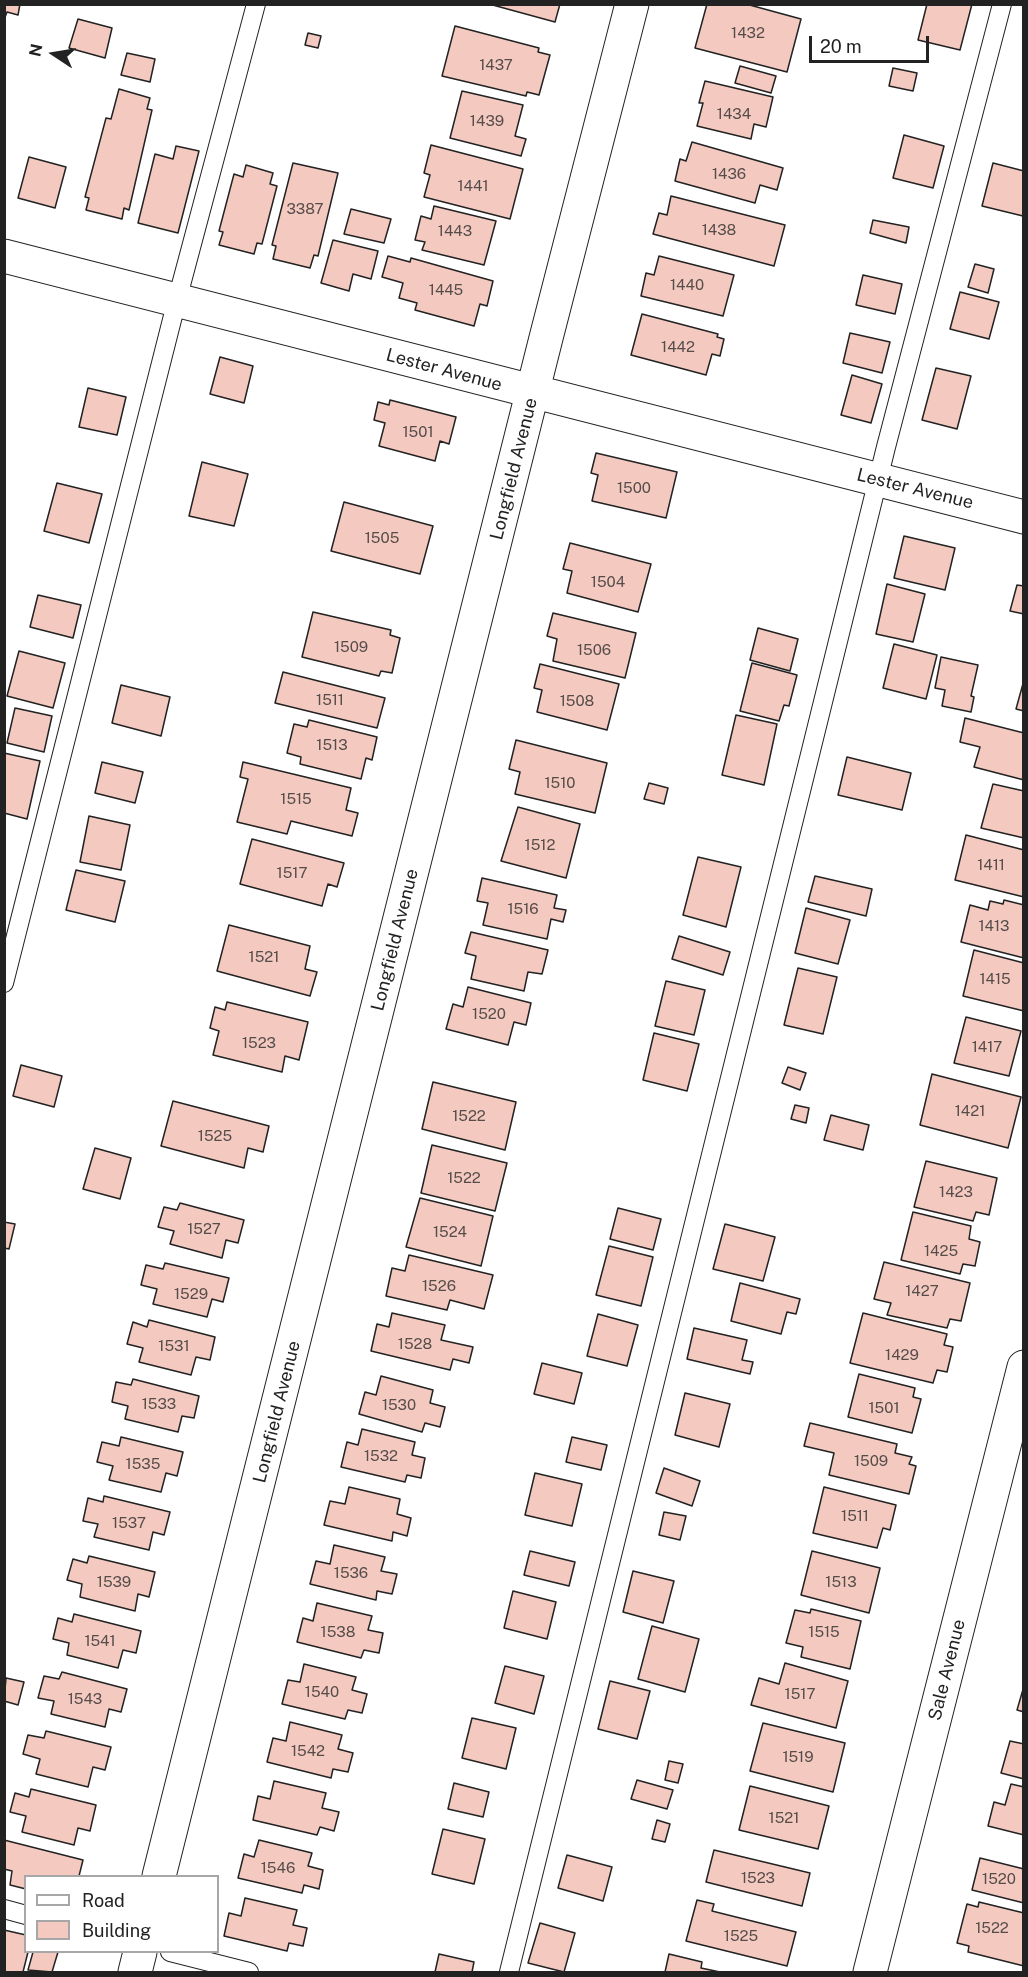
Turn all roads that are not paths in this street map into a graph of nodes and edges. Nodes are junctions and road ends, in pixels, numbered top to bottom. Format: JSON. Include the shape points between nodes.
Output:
{"nodes":[{"id":1,"x":256,"y":4,"type":"edge"},
{"id":2,"x":632,"y":4,"type":"edge"},
{"id":3,"x":1002,"y":4,"type":"edge"},
{"id":4,"x":4,"y":256,"type":"edge"},
{"id":5,"x":177,"y":300,"type":"junction"},
{"id":6,"x":534,"y":393,"type":"junction"},
{"id":7,"x":879,"y":480,"type":"junction"},
{"id":8,"x":1023,"y":517,"type":"edge"},
{"id":9,"x":4,"y":983,"type":"edge"},
{"id":10,"x":1023,"y":1367,"type":"edge"},
{"id":11,"x":159,"y":1875,"type":"edge"},
{"id":12,"x":4,"y":1909,"type":"edge"},
{"id":13,"x":24,"y":1914,"type":"edge"},
{"id":14,"x":140,"y":1953,"type":"edge"},
{"id":15,"x":174,"y":1953,"type":"edge"},
{"id":16,"x":135,"y":1972,"type":"edge"},
{"id":17,"x":249,"y":1972,"type":"edge"},
{"id":18,"x":509,"y":1972,"type":"edge"},
{"id":19,"x":870,"y":1972,"type":"edge"}],
"edges":[{"from":1,"to":5,"type":"lane"},
{"from":2,"to":6,"type":"street","name":"Longfield Avenue"},
{"from":3,"to":7,"type":"lane"},
{"from":4,"to":5,"type":"street","name":"Lester Avenue"},
{"from":5,"to":6,"type":"street","name":"Lester Avenue"},
{"from":5,"to":9,"type":"lane"},
{"from":6,"to":7,"type":"street","name":"Lester Avenue"},
{"from":6,"to":11,"type":"street","name":"Longfield Avenue"},
{"from":7,"to":8,"type":"street","name":"Lester Avenue"},
{"from":7,"to":18,"type":"lane"},
{"from":10,"to":19,"type":"street","name":"Sale Avenue"},
{"from":12,"to":13,"type":"lane"},
{"from":14,"to":16,"type":"street"},
{"from":15,"to":17,"type":"lane"}]}
